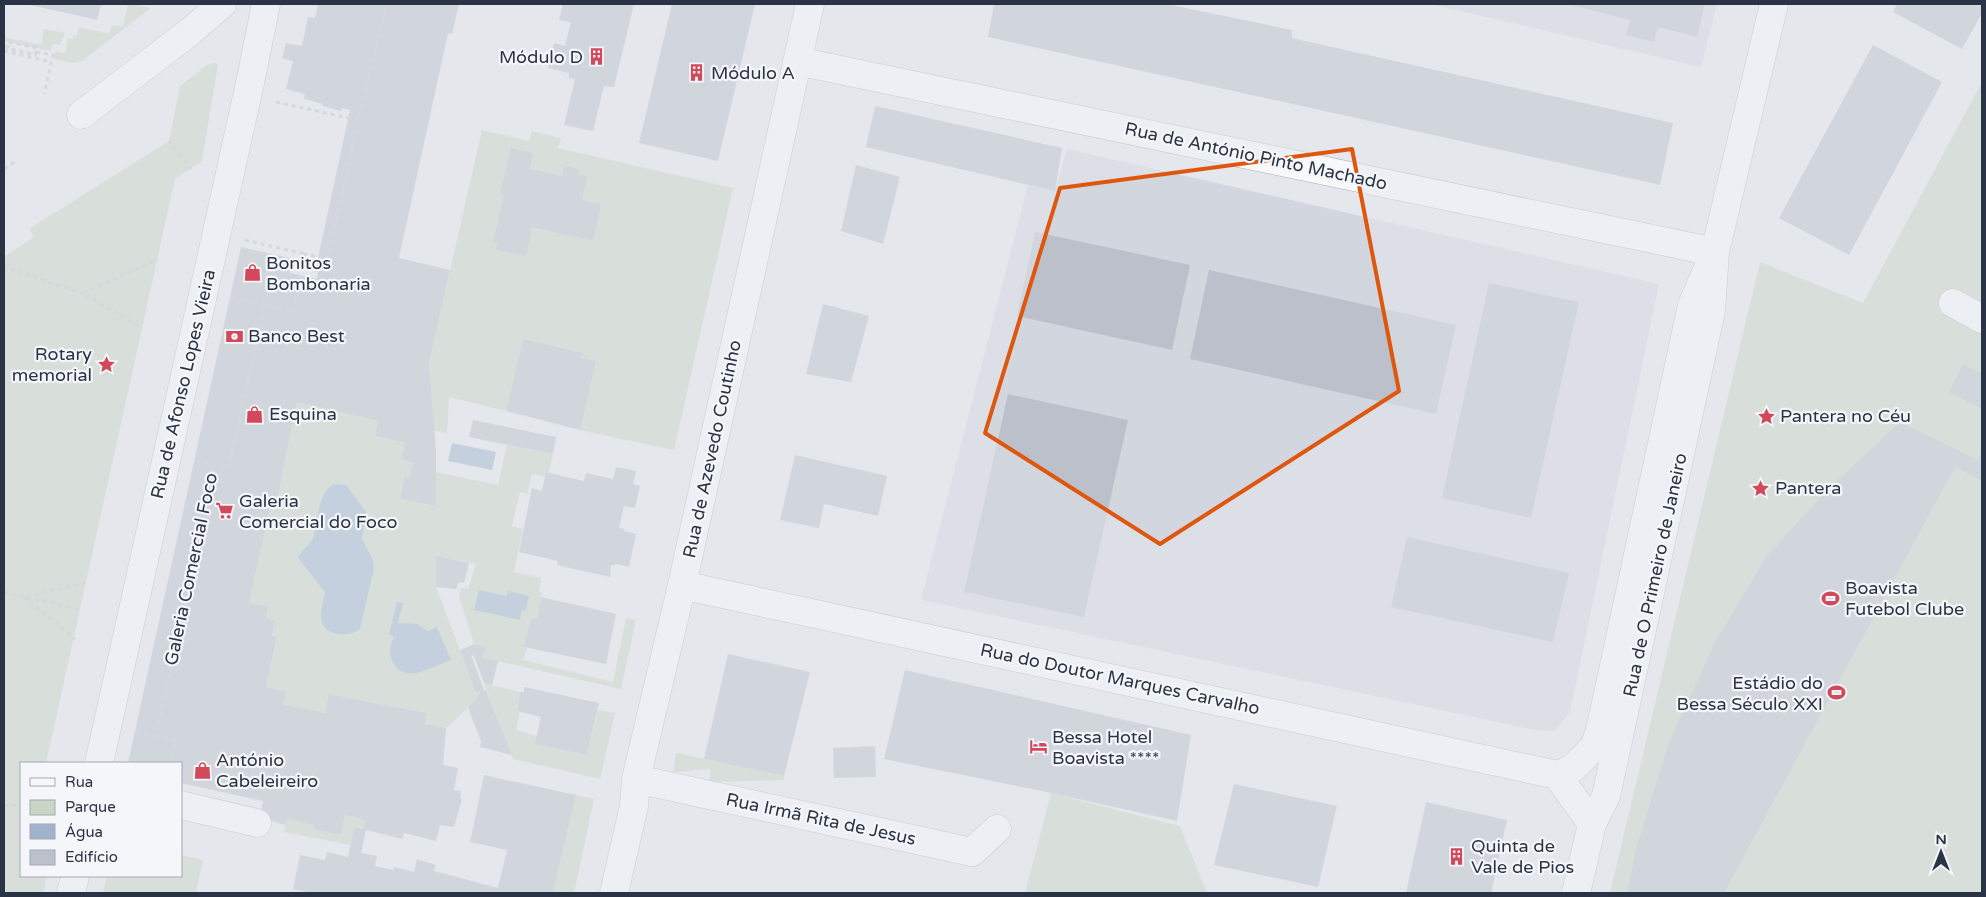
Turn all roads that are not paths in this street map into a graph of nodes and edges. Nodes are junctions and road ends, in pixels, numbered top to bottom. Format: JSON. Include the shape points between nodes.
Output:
{"nodes":[{"id":1,"x":222,"y":4,"type":"edge"},
{"id":2,"x":266,"y":4,"type":"edge"},
{"id":3,"x":810,"y":4,"type":"edge"},
{"id":4,"x":1774,"y":4,"type":"edge"},
{"id":5,"x":797,"y":61,"type":"junction"},
{"id":6,"x":82,"y":115,"type":"dead end"},
{"id":7,"x":1715,"y":252,"type":"junction"},
{"id":8,"x":1952,"y":303,"type":"dead end"},
{"id":9,"x":1982,"y":319,"type":"edge"},
{"id":10,"x":682,"y":585,"type":"junction"},
{"id":11,"x":99,"y":762,"type":"edge"},
{"id":12,"x":1557,"y":774,"type":"junction"},
{"id":13,"x":636,"y":778,"type":"junction"},
{"id":14,"x":182,"y":805,"type":"edge"},
{"id":15,"x":257,"y":823,"type":"dead end"},
{"id":16,"x":1592,"y":824,"type":"junction"},
{"id":17,"x":997,"y":829,"type":"dead end"},
{"id":18,"x":75,"y":877,"type":"edge"},
{"id":19,"x":71,"y":893,"type":"edge"},
{"id":20,"x":614,"y":893,"type":"edge"},
{"id":21,"x":1576,"y":893,"type":"edge"}],
"edges":[{"from":1,"to":6,"type":"street"},
{"from":2,"to":11,"type":"street","name":"Rua de Afonso Lopes Vieira"},
{"from":3,"to":5,"type":"street","name":"Rua de Azevedo Coutinho"},
{"from":4,"to":7,"type":"street","name":"Rua de O Primeiro de Janeiro"},
{"from":5,"to":7,"type":"street","name":"Rua de António Pinto Machado"},
{"from":5,"to":10,"type":"street","name":"Rua de Azevedo Coutinho"},
{"from":7,"to":12,"type":"street","name":"Rua de O Primeiro de Janeiro","via":[[1692,305],[1601,726],[1594,746],[1574,768]]},
{"from":7,"to":16,"type":"street","name":"Rua de O Primeiro de Janeiro","via":[[1711,311],[1626,710],[1606,796]]},
{"from":8,"to":9,"type":"street"},
{"from":10,"to":12,"type":"street","name":"Rua do Doutor Marques Carvalho"},
{"from":10,"to":13,"type":"street","name":"Rua de Azevedo Coutinho"},
{"from":12,"to":16,"type":"street"},
{"from":13,"to":17,"type":"street","name":"Rua Irmã Rita de Jesus","via":[[972,852]]},
{"from":13,"to":20,"type":"street","name":"Rua de Azevedo Coutinho","via":[[634,806]]},
{"from":14,"to":15,"type":"street"},
{"from":16,"to":21,"type":"street","name":"Rua de O Primeiro de Janeiro"},
{"from":18,"to":19,"type":"street"}]}
